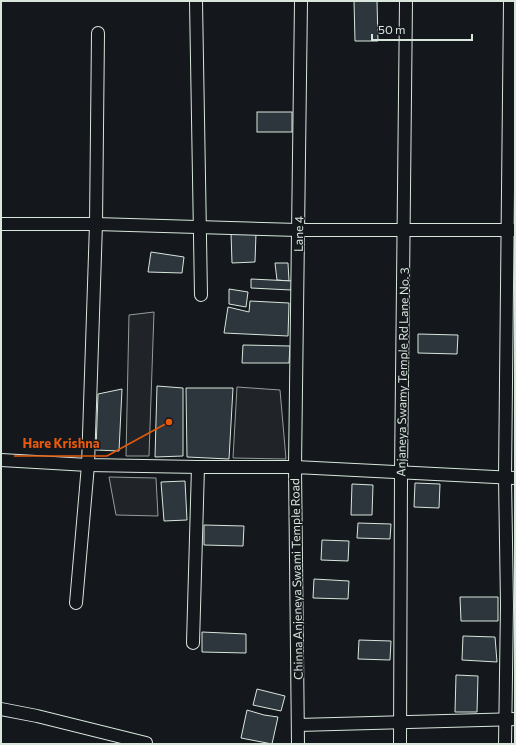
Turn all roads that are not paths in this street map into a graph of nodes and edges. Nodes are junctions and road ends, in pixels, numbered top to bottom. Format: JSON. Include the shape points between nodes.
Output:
{"nodes":[{"id":1,"x":196,"y":1,"type":"edge"},
{"id":2,"x":301,"y":1,"type":"edge"},
{"id":3,"x":406,"y":1,"type":"edge"},
{"id":4,"x":510,"y":1,"type":"edge"},
{"id":5,"x":98,"y":33,"type":"dead end"},
{"id":6,"x":1,"y":224,"type":"edge"},
{"id":7,"x":96,"y":224,"type":"junction"},
{"id":8,"x":200,"y":226,"type":"junction"},
{"id":9,"x":298,"y":230,"type":"junction"},
{"id":10,"x":403,"y":230,"type":"junction"},
{"id":11,"x":511,"y":230,"type":"edge"},
{"id":12,"x":201,"y":296,"type":"dead end"},
{"id":13,"x":1,"y":460,"type":"edge"},
{"id":14,"x":88,"y":465,"type":"junction"},
{"id":15,"x":200,"y":467,"type":"junction"},
{"id":16,"x":295,"y":467,"type":"junction"},
{"id":17,"x":401,"y":472,"type":"junction"},
{"id":18,"x":510,"y":477,"type":"edge"},
{"id":19,"x":76,"y":603,"type":"dead end"},
{"id":20,"x":193,"y":643,"type":"dead end"},
{"id":21,"x":1,"y":709,"type":"edge"},
{"id":22,"x":510,"y":719,"type":"edge"},
{"id":23,"x":400,"y":722,"type":"junction"},
{"id":24,"x":298,"y":725,"type":"junction"},
{"id":25,"x":146,"y":744,"type":"edge"},
{"id":26,"x":298,"y":744,"type":"edge"},
{"id":27,"x":400,"y":744,"type":"edge"},
{"id":28,"x":505,"y":744,"type":"edge"}],
"edges":[{"from":1,"to":8,"type":"street"},
{"from":2,"to":9,"type":"street","name":"Lane 4"},
{"from":3,"to":10,"type":"street","name":"Anjaneya Swamy Temple Rd Lane No. 3"},
{"from":4,"to":11,"type":"street"},
{"from":5,"to":7,"type":"street"},
{"from":6,"to":7,"type":"street"},
{"from":7,"to":8,"type":"street"},
{"from":7,"to":14,"type":"street"},
{"from":8,"to":9,"type":"street"},
{"from":8,"to":12,"type":"street"},
{"from":9,"to":10,"type":"street"},
{"from":9,"to":16,"type":"street","name":"Lane 4"},
{"from":10,"to":11,"type":"street"},
{"from":10,"to":17,"type":"street","name":"Anjaneya Swamy Temple Rd Lane No. 3"},
{"from":11,"to":18,"type":"street"},
{"from":13,"to":14,"type":"street"},
{"from":14,"to":15,"type":"street"},
{"from":14,"to":19,"type":"street"},
{"from":15,"to":16,"type":"street"},
{"from":15,"to":20,"type":"street"},
{"from":16,"to":17,"type":"street","name":"Chinna Anjeneya Swami Temple Road"},
{"from":16,"to":24,"type":"street","name":"Chinna Anjeneya Swami Temple Road"},
{"from":17,"to":18,"type":"street","name":"Chinna Anjeneya Swami Temple Road"},
{"from":17,"to":23,"type":"street","name":"Anjaneya Swamy Temple Rd Lane No. 3"},
{"from":18,"to":22,"type":"street","via":[[507,605]]},
{"from":21,"to":25,"type":"street"},
{"from":22,"to":23,"type":"street"},
{"from":22,"to":28,"type":"street"},
{"from":23,"to":24,"type":"street"},
{"from":23,"to":27,"type":"street","name":"Anjaneya Swamy Temple Rd Lane No. 3"},
{"from":24,"to":26,"type":"street","name":"Chinna Anjeneya Swami Temple Road"}]}
